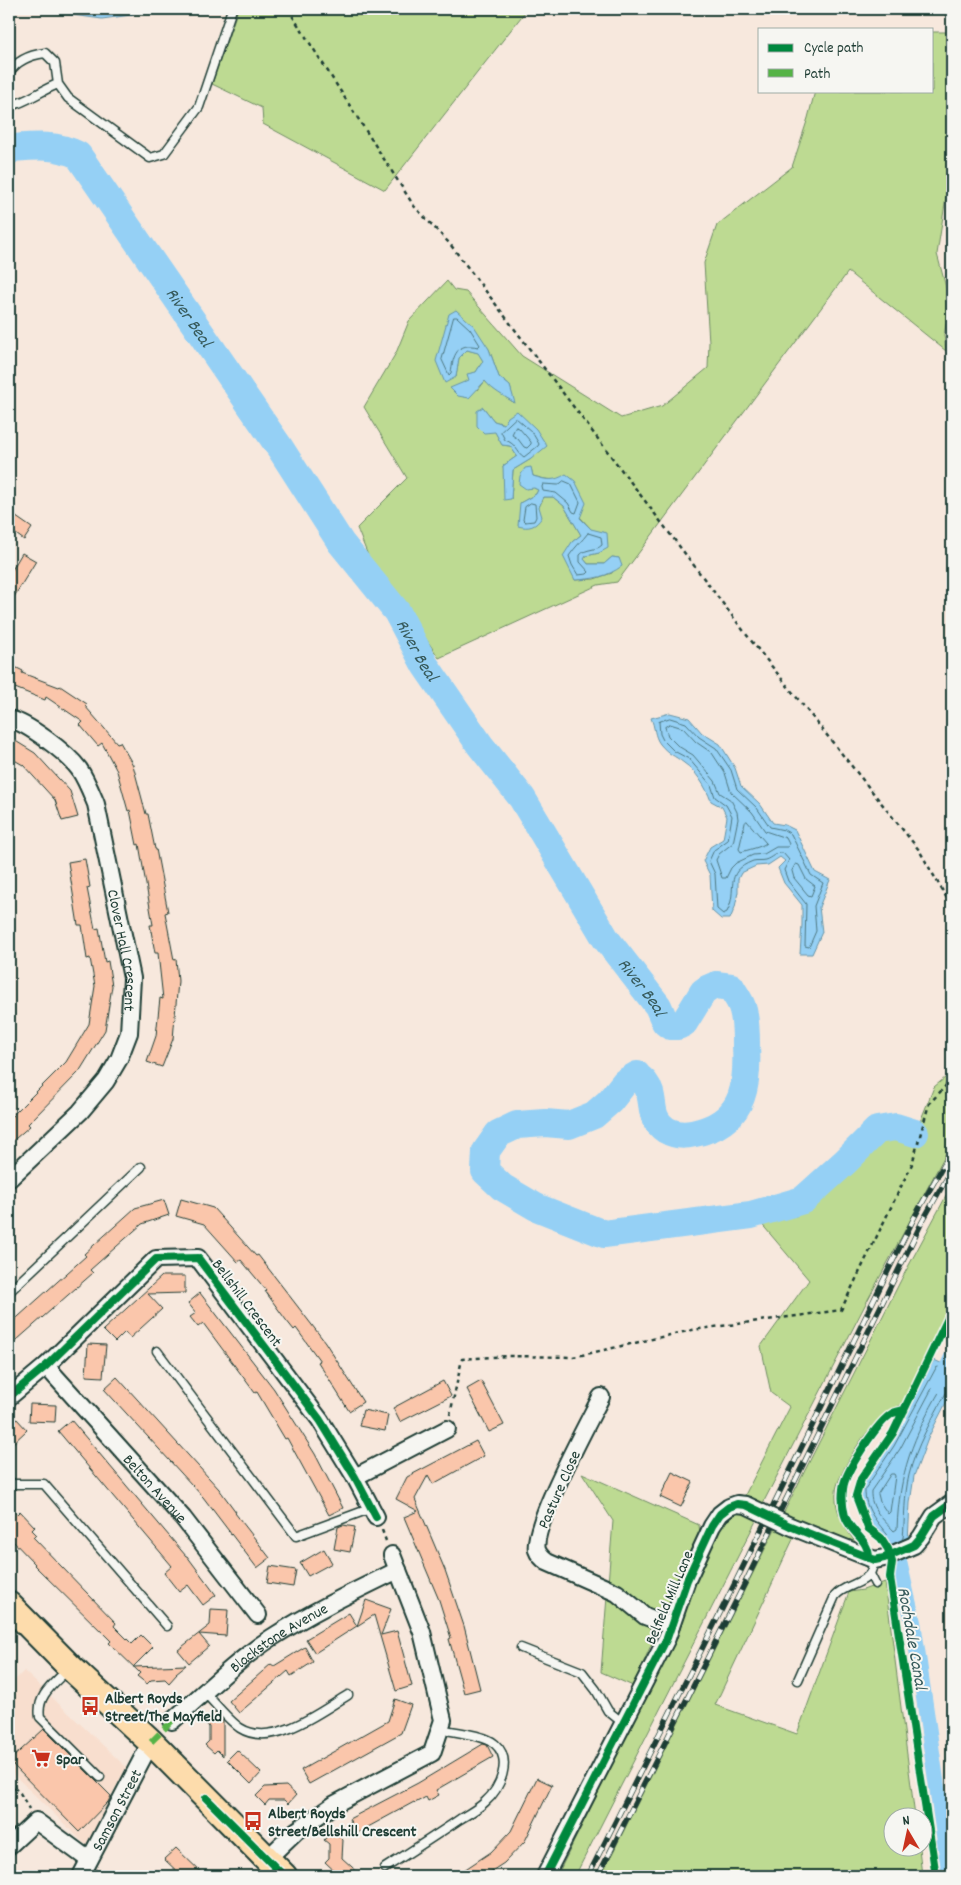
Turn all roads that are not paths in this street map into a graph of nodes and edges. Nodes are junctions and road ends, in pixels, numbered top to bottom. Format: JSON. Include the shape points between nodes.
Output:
{"nodes":[{"id":1,"x":232,"y":9,"type":"edge"},
{"id":2,"x":9,"y":73,"type":"edge"},
{"id":3,"x":58,"y":84,"type":"junction"},
{"id":4,"x":9,"y":106,"type":"edge"},
{"id":5,"x":9,"y":719,"type":"edge"},
{"id":6,"x":141,"y":1167,"type":"dead end"},
{"id":7,"x":9,"y":1180,"type":"edge"},
{"id":8,"x":9,"y":1292,"type":"edge"},
{"id":9,"x":157,"y":1352,"type":"dead end"},
{"id":10,"x":46,"y":1366,"type":"junction"},
{"id":11,"x":600,"y":1397,"type":"dead end"},
{"id":12,"x":9,"y":1398,"type":"edge"},
{"id":13,"x":447,"y":1429,"type":"road end"},
{"id":14,"x":355,"y":1477,"type":"junction"},
{"id":15,"x":9,"y":1481,"type":"edge"},
{"id":16,"x":952,"y":1503,"type":"edge"},
{"id":17,"x":374,"y":1512,"type":"joint"},
{"id":18,"x":392,"y":1555,"type":"road end"},
{"id":19,"x":876,"y":1564,"type":"junction"},
{"id":20,"x":398,"y":1570,"type":"junction"},
{"id":21,"x":874,"y":1584,"type":"dead end"},
{"id":22,"x":9,"y":1605,"type":"edge"},
{"id":23,"x":258,"y":1615,"type":"dead end"},
{"id":24,"x":167,"y":1626,"type":"dead end"},
{"id":25,"x":671,"y":1626,"type":"junction"},
{"id":26,"x":521,"y":1648,"type":"dead end"},
{"id":27,"x":70,"y":1667,"type":"junction"},
{"id":28,"x":798,"y":1680,"type":"dead end"},
{"id":29,"x":205,"y":1693,"type":"junction"},
{"id":30,"x":348,"y":1695,"type":"dead end"},
{"id":31,"x":172,"y":1722,"type":"dead end"},
{"id":32,"x":623,"y":1723,"type":"junction"},
{"id":33,"x":440,"y":1729,"type":"junction"},
{"id":34,"x":151,"y":1742,"type":"junction"},
{"id":35,"x":100,"y":1778,"type":"dead end"},
{"id":36,"x":9,"y":1846,"type":"edge"},
{"id":37,"x":266,"y":1858,"type":"junction"},
{"id":38,"x":89,"y":1860,"type":"junction"},
{"id":39,"x":385,"y":1868,"type":"dead end"},
{"id":40,"x":81,"y":1876,"type":"edge"},
{"id":41,"x":284,"y":1876,"type":"edge"},
{"id":42,"x":545,"y":1876,"type":"edge"}],
"edges":[{"from":1,"to":3,"type":"lane","via":[[199,107],[164,154],[150,158],[68,98]]},
{"from":2,"to":3,"type":"lane","via":[[30,54],[45,53],[55,63]]},
{"from":3,"to":4,"type":"lane","via":[[43,89],[23,103]]},
{"from":5,"to":7,"type":"street","name":"Clover Hall Crescent","via":[[45,738],[78,767],[89,786],[96,804],[132,978],[128,1032],[119,1059],[106,1081],[80,1112]]},
{"from":6,"to":8,"type":"lane"},
{"from":9,"to":17,"type":"lane","via":[[296,1536]]},
{"from":10,"to":12,"type":"street","name":"Bellshill Crescent"},
{"from":10,"to":14,"type":"street","name":"Bellshill Crescent","via":[[156,1259],[198,1258],[320,1420]]},
{"from":10,"to":23,"type":"street","name":"Belton Avenue","via":[[184,1518]]},
{"from":11,"to":25,"type":"street","name":"Pasture Close","via":[[538,1530],[537,1549],[547,1562],[617,1593],[645,1616]]},
{"from":13,"to":14,"type":"street"},
{"from":14,"to":17,"type":"street","name":"Bellshill Crescent"},
{"from":15,"to":24,"type":"lane","via":[[13,1484],[44,1484]]},
{"from":16,"to":19,"type":"street","via":[[934,1516],[914,1545]]},
{"from":18,"to":20,"type":"street"},
{"from":19,"to":21,"type":"lane"},
{"from":19,"to":25,"type":"street","name":"Belfield Mill Lane","bridge":true,"via":[[746,1505],[737,1504],[720,1514],[712,1526],[687,1580]]},
{"from":19,"to":28,"type":"lane","via":[[860,1582],[835,1596]]},
{"from":20,"to":29,"type":"street","name":"Blackstone Avenue","via":[[271,1638]]},
{"from":20,"to":33,"type":"street","via":[[422,1632],[443,1720]]},
{"from":22,"to":27,"type":"main road"},
{"from":25,"to":32,"type":"street","name":"Belfield Mill Lane"},
{"from":26,"to":32,"type":"lane","via":[[582,1672],[608,1711]]},
{"from":27,"to":34,"type":"main road"},
{"from":27,"to":35,"type":"lane","via":[[43,1695],[38,1706],[40,1717]]},
{"from":29,"to":30,"type":"lane","via":[[240,1728],[258,1734],[292,1728]]},
{"from":29,"to":31,"type":"street","name":"Blackstone Avenue"},
{"from":32,"to":42,"type":"street","name":"Belfield Mill Lane"},
{"from":33,"to":37,"type":"street","via":[[432,1753],[335,1804],[296,1831]]},
{"from":33,"to":39,"type":"lane","via":[[487,1739],[496,1744],[503,1763],[499,1785],[485,1802]]},
{"from":34,"to":37,"type":"main road"},
{"from":34,"to":38,"type":"street","name":"Samson Street"},
{"from":36,"to":38,"type":"street","via":[[36,1821]]},
{"from":37,"to":41,"type":"main road"},
{"from":38,"to":40,"type":"street","name":"Samson Street"}]}
